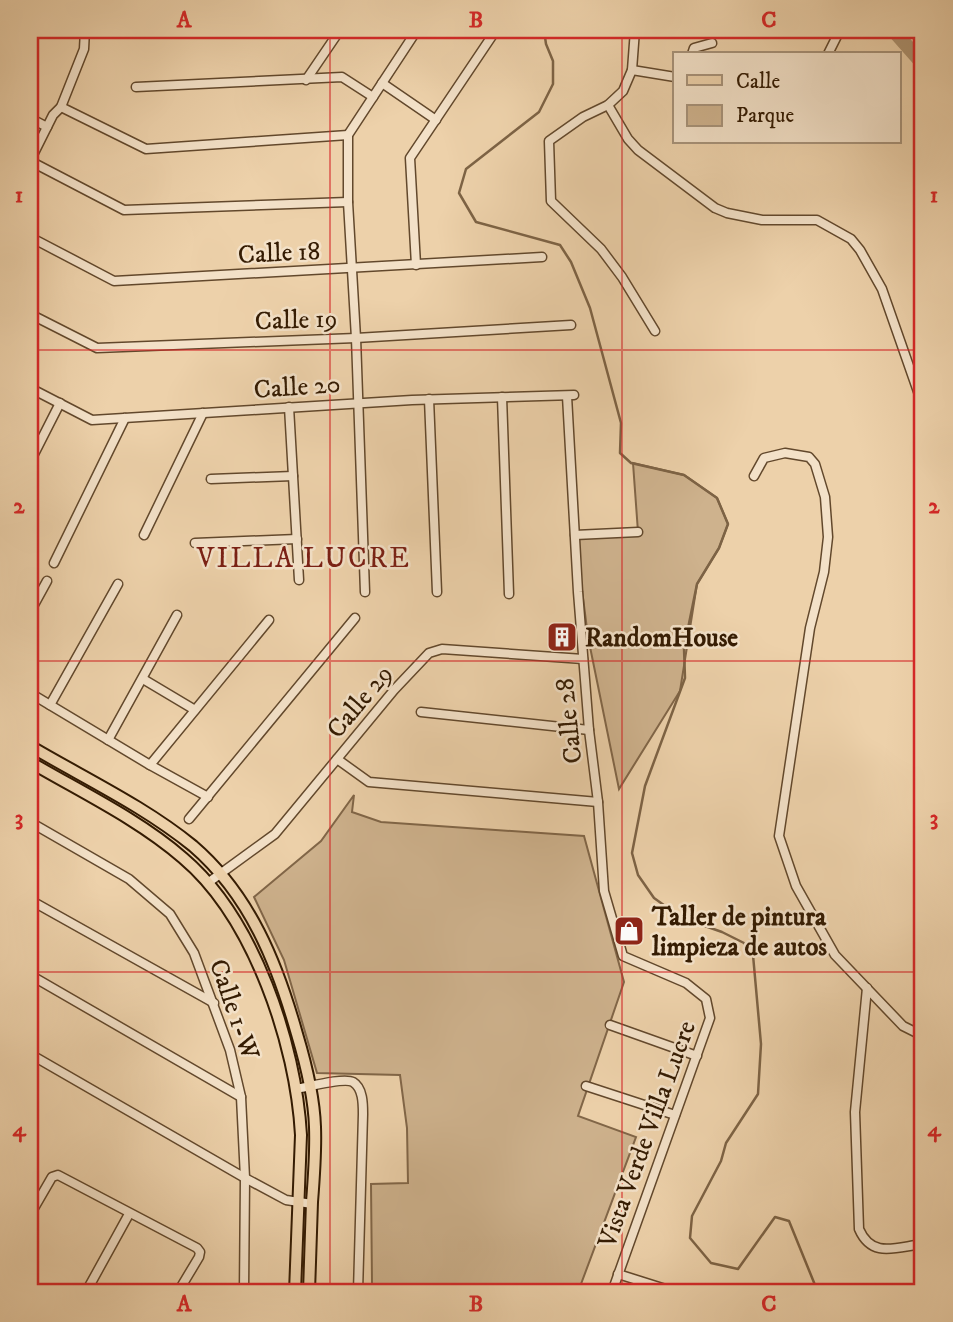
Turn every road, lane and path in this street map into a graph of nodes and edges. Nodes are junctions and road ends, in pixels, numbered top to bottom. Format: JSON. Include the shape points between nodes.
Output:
{"nodes":[{"id":1,"x":85,"y":30,"type":"edge"},
{"id":2,"x":340,"y":30,"type":"edge"},
{"id":3,"x":417,"y":30,"type":"edge"},
{"id":4,"x":496,"y":30,"type":"edge"},
{"id":5,"x":635,"y":30,"type":"edge"},
{"id":6,"x":840,"y":30,"type":"edge"},
{"id":7,"x":712,"y":43,"type":"dead end"},
{"id":8,"x":693,"y":52,"type":"edge"},
{"id":9,"x":829,"y":52,"type":"edge"},
{"id":10,"x":632,"y":70,"type":"junction"},
{"id":11,"x":673,"y":77,"type":"edge"},
{"id":12,"x":306,"y":80,"type":"junction"},
{"id":13,"x":382,"y":83,"type":"junction"},
{"id":14,"x":135,"y":87,"type":"dead end"},
{"id":15,"x":373,"y":97,"type":"junction"},
{"id":16,"x":608,"y":105,"type":"junction"},
{"id":17,"x":61,"y":107,"type":"junction"},
{"id":18,"x":30,"y":118,"type":"edge"},
{"id":19,"x":436,"y":120,"type":"junction"},
{"id":20,"x":47,"y":127,"type":"junction"},
{"id":21,"x":30,"y":133,"type":"edge"},
{"id":22,"x":348,"y":135,"type":"junction"},
{"id":23,"x":41,"y":139,"type":"junction"},
{"id":24,"x":30,"y":161,"type":"edge"},
{"id":25,"x":348,"y":202,"type":"junction"},
{"id":26,"x":30,"y":237,"type":"edge"},
{"id":27,"x":542,"y":257,"type":"dead end"},
{"id":28,"x":416,"y":265,"type":"junction"},
{"id":29,"x":352,"y":269,"type":"junction"},
{"id":30,"x":30,"y":314,"type":"edge"},
{"id":31,"x":571,"y":325,"type":"dead end"},
{"id":32,"x":655,"y":331,"type":"dead end"},
{"id":33,"x":356,"y":338,"type":"junction"},
{"id":34,"x":30,"y":388,"type":"edge"},
{"id":35,"x":571,"y":396,"type":"joint"},
{"id":36,"x":502,"y":397,"type":"junction"},
{"id":37,"x":429,"y":400,"type":"junction"},
{"id":38,"x":60,"y":403,"type":"junction"},
{"id":39,"x":359,"y":403,"type":"junction"},
{"id":40,"x":923,"y":406,"type":"edge"},
{"id":41,"x":289,"y":407,"type":"junction"},
{"id":42,"x":203,"y":413,"type":"junction"},
{"id":43,"x":125,"y":418,"type":"junction"},
{"id":44,"x":30,"y":462,"type":"edge"},
{"id":45,"x":293,"y":476,"type":"junction"},
{"id":46,"x":754,"y":476,"type":"dead end"},
{"id":47,"x":211,"y":479,"type":"dead end"},
{"id":48,"x":638,"y":532,"type":"dead end"},
{"id":49,"x":144,"y":535,"type":"dead end"},
{"id":50,"x":575,"y":535,"type":"junction"},
{"id":51,"x":297,"y":539,"type":"junction"},
{"id":52,"x":195,"y":543,"type":"dead end"},
{"id":53,"x":54,"y":563,"type":"dead end"},
{"id":54,"x":299,"y":580,"type":"dead end"},
{"id":55,"x":47,"y":581,"type":"dead end"},
{"id":56,"x":118,"y":584,"type":"dead end"},
{"id":57,"x":365,"y":592,"type":"dead end"},
{"id":58,"x":437,"y":592,"type":"dead end"},
{"id":59,"x":509,"y":594,"type":"dead end"},
{"id":60,"x":30,"y":612,"type":"edge"},
{"id":61,"x":177,"y":615,"type":"dead end"},
{"id":62,"x":355,"y":618,"type":"dead end"},
{"id":63,"x":269,"y":620,"type":"dead end"},
{"id":64,"x":583,"y":659,"type":"junction"},
{"id":65,"x":144,"y":678,"type":"junction"},
{"id":66,"x":30,"y":693,"type":"edge"},
{"id":67,"x":50,"y":705,"type":"junction"},
{"id":68,"x":195,"y":710,"type":"junction"},
{"id":69,"x":421,"y":712,"type":"dead end"},
{"id":70,"x":589,"y":730,"type":"junction"},
{"id":71,"x":108,"y":740,"type":"junction"},
{"id":72,"x":30,"y":746,"type":"edge"},
{"id":73,"x":337,"y":759,"type":"junction"},
{"id":74,"x":30,"y":762,"type":"edge"},
{"id":75,"x":149,"y":765,"type":"junction"},
{"id":76,"x":208,"y":797,"type":"junction"},
{"id":77,"x":598,"y":802,"type":"junction"},
{"id":78,"x":189,"y":819,"type":"dead end"},
{"id":79,"x":30,"y":822,"type":"edge"},
{"id":80,"x":222,"y":874,"type":"junction"},
{"id":81,"x":209,"y":882,"type":"junction"},
{"id":82,"x":30,"y":900,"type":"edge"},
{"id":83,"x":623,"y":957,"type":"joint"},
{"id":84,"x":30,"y":975,"type":"edge"},
{"id":85,"x":867,"y":988,"type":"junction"},
{"id":86,"x":214,"y":1003,"type":"junction"},
{"id":87,"x":610,"y":1025,"type":"dead end"},
{"id":88,"x":923,"y":1036,"type":"edge"},
{"id":89,"x":30,"y":1054,"type":"edge"},
{"id":90,"x":697,"y":1056,"type":"junction"},
{"id":91,"x":586,"y":1086,"type":"dead end"},
{"id":92,"x":311,"y":1087,"type":"junction"},
{"id":93,"x":296,"y":1089,"type":"junction"},
{"id":94,"x":242,"y":1097,"type":"junction"},
{"id":95,"x":675,"y":1115,"type":"junction"},
{"id":96,"x":245,"y":1178,"type":"junction"},
{"id":97,"x":298,"y":1203,"type":"junction"},
{"id":98,"x":312,"y":1204,"type":"junction"},
{"id":99,"x":129,"y":1214,"type":"junction"},
{"id":100,"x":30,"y":1215,"type":"edge"},
{"id":101,"x":923,"y":1244,"type":"edge"},
{"id":102,"x":618,"y":1274,"type":"junction"},
{"id":103,"x":86,"y":1292,"type":"edge"},
{"id":104,"x":178,"y":1292,"type":"edge"},
{"id":105,"x":244,"y":1292,"type":"edge"},
{"id":106,"x":295,"y":1292,"type":"edge"},
{"id":107,"x":309,"y":1292,"type":"edge"},
{"id":108,"x":358,"y":1292,"type":"edge"},
{"id":109,"x":612,"y":1292,"type":"edge"},
{"id":110,"x":675,"y":1292,"type":"edge"}],
"edges":[{"from":1,"to":17,"type":"street","via":[[84,49]]},
{"from":2,"to":12,"type":"street"},
{"from":3,"to":13,"type":"street"},
{"from":4,"to":19,"type":"street"},
{"from":5,"to":10,"type":"street"},
{"from":6,"to":9,"type":"street"},
{"from":7,"to":8,"type":"street"},
{"from":10,"to":11,"type":"street"},
{"from":10,"to":16,"type":"street","via":[[623,91]]},
{"from":12,"to":14,"type":"street"},
{"from":12,"to":15,"type":"street","via":[[342,77]]},
{"from":13,"to":15,"type":"street"},
{"from":13,"to":19,"type":"street"},
{"from":15,"to":22,"type":"street"},
{"from":16,"to":32,"type":"street","via":[[549,141],[551,201],[601,249]]},
{"from":16,"to":40,"type":"street","via":[[638,150],[715,208],[762,220],[817,220],[851,239],[883,289]]},
{"from":17,"to":20,"type":"street"},
{"from":17,"to":22,"type":"street","via":[[146,149]]},
{"from":18,"to":20,"type":"street"},
{"from":19,"to":28,"type":"street","via":[[410,158]]},
{"from":20,"to":23,"type":"street"},
{"from":21,"to":23,"type":"street"},
{"from":22,"to":25,"type":"street"},
{"from":23,"to":24,"type":"street"},
{"from":24,"to":25,"type":"street","via":[[124,210]]},
{"from":25,"to":29,"type":"street"},
{"from":26,"to":29,"type":"street","name":"Calle 18","via":[[114,281]]},
{"from":27,"to":28,"type":"street","name":"Calle 18"},
{"from":28,"to":29,"type":"street","name":"Calle 18"},
{"from":29,"to":33,"type":"street"},
{"from":30,"to":33,"type":"street","name":"Calle 19","via":[[97,348]]},
{"from":31,"to":33,"type":"street","name":"Calle 19"},
{"from":33,"to":39,"type":"street"},
{"from":34,"to":38,"type":"street","name":"Calle 20"},
{"from":35,"to":36,"type":"street","name":"Calle 20"},
{"from":35,"to":50,"type":"street","name":"Calle 28"},
{"from":36,"to":37,"type":"street","name":"Calle 20"},
{"from":36,"to":59,"type":"street"},
{"from":37,"to":39,"type":"street","name":"Calle 20"},
{"from":37,"to":58,"type":"street"},
{"from":38,"to":43,"type":"street","name":"Calle 20","via":[[92,420]]},
{"from":38,"to":44,"type":"street"},
{"from":39,"to":41,"type":"street","name":"Calle 20"},
{"from":39,"to":57,"type":"street"},
{"from":41,"to":42,"type":"street","name":"Calle 20"},
{"from":41,"to":45,"type":"street"},
{"from":42,"to":43,"type":"street","name":"Calle 20"},
{"from":42,"to":49,"type":"street"},
{"from":43,"to":53,"type":"street"},
{"from":45,"to":47,"type":"street"},
{"from":45,"to":51,"type":"street"},
{"from":46,"to":85,"type":"street","via":[[764,458],[798,453],[815,464],[825,496],[828,537],[824,572],[810,628],[779,836],[796,886],[835,955]]},
{"from":48,"to":50,"type":"street"},
{"from":50,"to":64,"type":"street","name":"Calle 28"},
{"from":51,"to":52,"type":"street"},
{"from":51,"to":54,"type":"street"},
{"from":55,"to":60,"type":"street"},
{"from":56,"to":67,"type":"street"},
{"from":61,"to":65,"type":"street"},
{"from":62,"to":76,"type":"street"},
{"from":63,"to":68,"type":"street"},
{"from":64,"to":70,"type":"street","name":"Calle 28"},
{"from":64,"to":73,"type":"street","name":"Calle 29","via":[[442,649],[429,653]]},
{"from":65,"to":68,"type":"street"},
{"from":65,"to":71,"type":"street"},
{"from":66,"to":67,"type":"street"},
{"from":67,"to":71,"type":"street"},
{"from":68,"to":75,"type":"street"},
{"from":69,"to":70,"type":"street"},
{"from":70,"to":77,"type":"street","name":"Calle 28"},
{"from":71,"to":75,"type":"street"},
{"from":72,"to":80,"type":"main road","via":[[154,818]]},
{"from":73,"to":77,"type":"street","via":[[369,782]]},
{"from":73,"to":80,"type":"street","name":"Calle 29","via":[[275,834]]},
{"from":74,"to":81,"type":"main road","via":[[160,840]]},
{"from":75,"to":76,"type":"street"},
{"from":76,"to":78,"type":"street"},
{"from":77,"to":83,"type":"street","name":"Calle 28","via":[[604,891]]},
{"from":79,"to":86,"type":"street","name":"Calle 1-W","via":[[129,879],[170,914],[194,953]]},
{"from":80,"to":81,"type":"street","name":"Calle 29"},
{"from":80,"to":92,"type":"main road","via":[[267,947]]},
{"from":81,"to":93,"type":"main road","via":[[253,954]]},
{"from":82,"to":86,"type":"street"},
{"from":83,"to":90,"type":"street","name":"Vista Verde Villa Lucre","via":[[686,983],[706,999],[710,1018]]},
{"from":84,"to":94,"type":"street"},
{"from":85,"to":88,"type":"street","via":[[903,1026]]},
{"from":85,"to":101,"type":"street","via":[[855,1112],[859,1228],[869,1245],[878,1250]]},
{"from":86,"to":94,"type":"street","name":"Calle 1-W"},
{"from":87,"to":90,"type":"street"},
{"from":89,"to":96,"type":"street"},
{"from":90,"to":95,"type":"street","name":"Vista Verde Villa Lucre"},
{"from":91,"to":95,"type":"street"},
{"from":92,"to":93,"type":"street"},
{"from":92,"to":98,"type":"main road","via":[[316,1129]]},
{"from":92,"to":108,"type":"street","via":[[353,1082],[363,1102]]},
{"from":93,"to":97,"type":"main road","via":[[301,1135]]},
{"from":94,"to":96,"type":"street","name":"Calle 1-W"},
{"from":95,"to":102,"type":"street","name":"Vista Verde Villa Lucre"},
{"from":96,"to":97,"type":"street"},
{"from":96,"to":105,"type":"street","name":"Calle 1-W"},
{"from":97,"to":98,"type":"street"},
{"from":97,"to":106,"type":"main road"},
{"from":98,"to":107,"type":"main road"},
{"from":99,"to":100,"type":"street","via":[[56,1175]]},
{"from":99,"to":103,"type":"street"},
{"from":99,"to":104,"type":"street","via":[[200,1252]]},
{"from":102,"to":109,"type":"street","name":"Vista Verde Villa Lucre"},
{"from":102,"to":110,"type":"street"}]}
